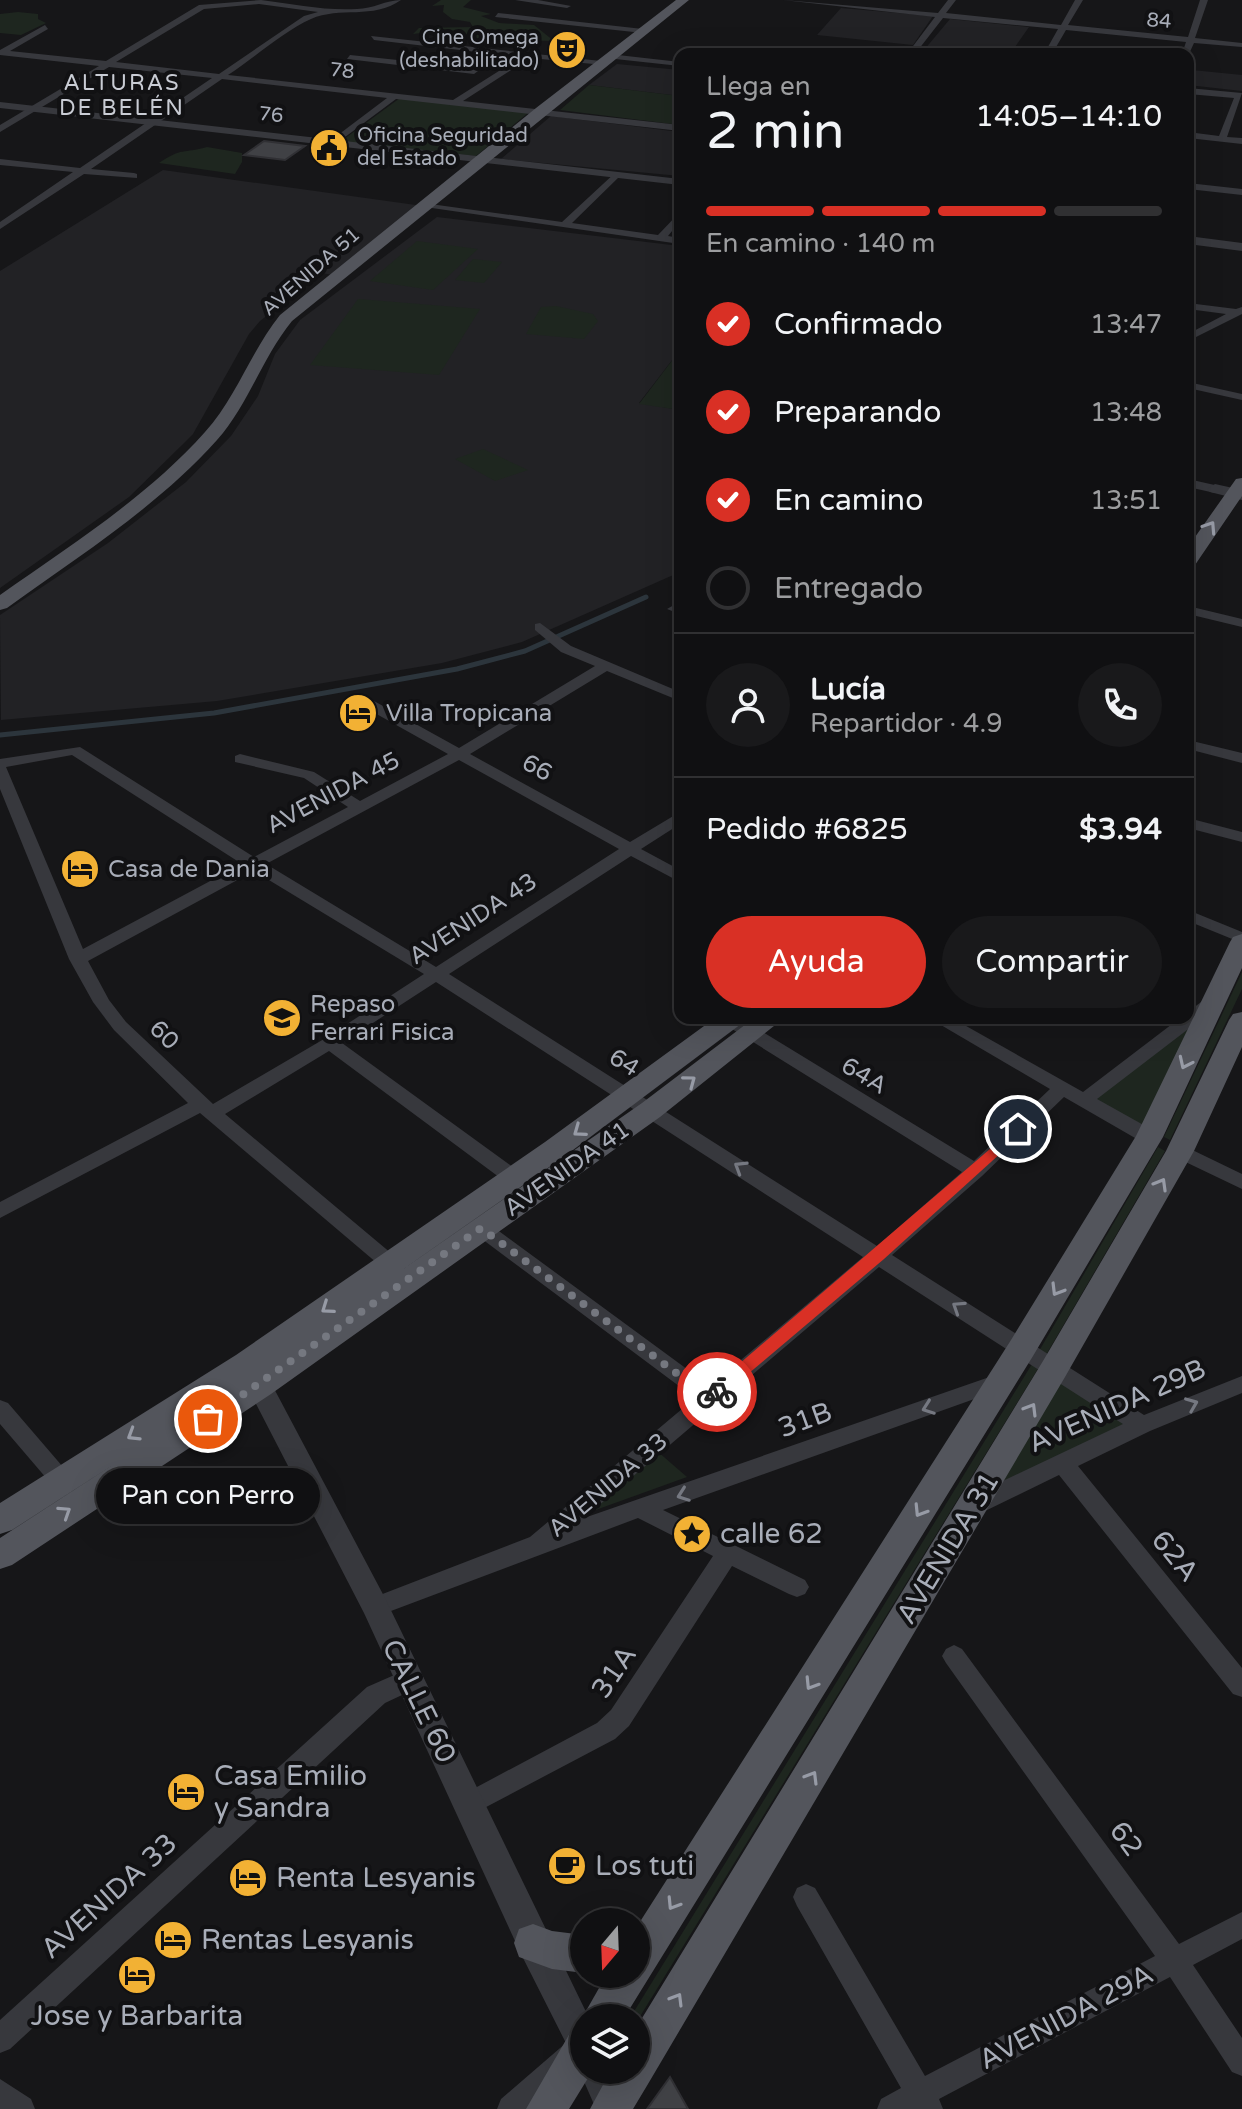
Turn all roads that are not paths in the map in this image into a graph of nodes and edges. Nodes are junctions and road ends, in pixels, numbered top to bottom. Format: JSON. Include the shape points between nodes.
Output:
{"nodes":[{"id":1,"x":369,"y":0,"type":"edge"},
{"id":2,"x":519,"y":0,"type":"edge"},
{"id":3,"x":683,"y":0,"type":"edge"},
{"id":4,"x":787,"y":0,"type":"edge"},
{"id":5,"x":952,"y":0,"type":"edge"},
{"id":6,"x":1079,"y":0,"type":"edge"},
{"id":7,"x":1204,"y":0,"type":"edge"},
{"id":8,"x":394,"y":2,"type":"edge"},
{"id":9,"x":824,"y":2,"type":"edge"},
{"id":10,"x":571,"y":3,"type":"edge"},
{"id":11,"x":336,"y":13,"type":"junction"},
{"id":12,"x":498,"y":15,"type":"dead end"},
{"id":13,"x":942,"y":16,"type":"junction"},
{"id":14,"x":546,"y":21,"type":"junction"},
{"id":15,"x":45,"y":27,"type":"dead end"},
{"id":16,"x":1063,"y":28,"type":"junction"},
{"id":17,"x":643,"y":31,"type":"junction"},
{"id":18,"x":374,"y":38,"type":"dead end"},
{"id":19,"x":1192,"y":40,"type":"junction"},
{"id":20,"x":1242,"y":45,"type":"edge"},
{"id":21,"x":463,"y":48,"type":"junction"},
{"id":22,"x":916,"y":48,"type":"edge"},
{"id":23,"x":1051,"y":48,"type":"edge"},
{"id":24,"x":1189,"y":48,"type":"edge"},
{"id":25,"x":1,"y":52,"type":"edge"},
{"id":26,"x":529,"y":55,"type":"junction"},
{"id":27,"x":350,"y":57,"type":"dead end"},
{"id":28,"x":605,"y":60,"type":"junction"},
{"id":29,"x":109,"y":64,"type":"junction"},
{"id":30,"x":674,"y":64,"type":"edge"},
{"id":31,"x":439,"y":67,"type":"junction"},
{"id":32,"x":474,"y":71,"type":"dead end"},
{"id":33,"x":221,"y":75,"type":"junction"},
{"id":34,"x":1194,"y":92,"type":"edge"},
{"id":35,"x":396,"y":95,"type":"junction"},
{"id":36,"x":1240,"y":96,"type":"edge"},
{"id":37,"x":456,"y":102,"type":"junction"},
{"id":38,"x":0,"y":105,"type":"edge"},
{"id":39,"x":33,"y":109,"type":"junction"},
{"id":40,"x":540,"y":111,"type":"junction"},
{"id":41,"x":150,"y":122,"type":"junction"},
{"id":42,"x":674,"y":127,"type":"edge"},
{"id":43,"x":0,"y":129,"type":"edge"},
{"id":44,"x":1194,"y":136,"type":"edge"},
{"id":45,"x":1222,"y":139,"type":"junction"},
{"id":46,"x":1242,"y":141,"type":"edge"},
{"id":47,"x":333,"y":143,"type":"junction"},
{"id":48,"x":482,"y":160,"type":"junction"},
{"id":49,"x":0,"y":162,"type":"edge"},
{"id":50,"x":82,"y":170,"type":"junction"},
{"id":51,"x":616,"y":175,"type":"junction"},
{"id":52,"x":134,"y":176,"type":"dead end"},
{"id":53,"x":674,"y":181,"type":"edge"},
{"id":54,"x":1194,"y":187,"type":"edge"},
{"id":55,"x":1242,"y":192,"type":"edge"},
{"id":56,"x":423,"y":206,"type":"junction"},
{"id":57,"x":674,"y":222,"type":"edge"},
{"id":58,"x":0,"y":226,"type":"edge"},
{"id":59,"x":563,"y":226,"type":"junction"},
{"id":60,"x":660,"y":239,"type":"junction"},
{"id":61,"x":674,"y":240,"type":"edge"},
{"id":62,"x":1194,"y":241,"type":"edge"},
{"id":63,"x":1242,"y":247,"type":"edge"},
{"id":64,"x":1242,"y":302,"type":"edge"},
{"id":65,"x":1194,"y":307,"type":"edge"},
{"id":66,"x":1239,"y":312,"type":"edge"},
{"id":67,"x":1194,"y":335,"type":"edge"},
{"id":68,"x":1194,"y":386,"type":"edge"},
{"id":69,"x":1242,"y":397,"type":"edge"},
{"id":70,"x":1242,"y":463,"type":"edge"},
{"id":71,"x":1194,"y":484,"type":"edge"},
{"id":72,"x":1233,"y":490,"type":"edge"},
{"id":73,"x":1194,"y":523,"type":"edge"},
{"id":74,"x":1194,"y":552,"type":"edge"},
{"id":75,"x":0,"y":604,"type":"edge"},
{"id":76,"x":1194,"y":611,"type":"edge"},
{"id":77,"x":1242,"y":623,"type":"edge"},
{"id":78,"x":540,"y":627,"type":"dead end"},
{"id":79,"x":608,"y":665,"type":"junction"},
{"id":80,"x":674,"y":694,"type":"edge"},
{"id":81,"x":369,"y":704,"type":"dead end"},
{"id":82,"x":1194,"y":746,"type":"edge"},
{"id":83,"x":459,"y":754,"type":"junction"},
{"id":84,"x":1242,"y":758,"type":"edge"},
{"id":85,"x":240,"y":759,"type":"dead end"},
{"id":86,"x":0,"y":767,"type":"edge"},
{"id":87,"x":358,"y":807,"type":"junction"},
{"id":88,"x":674,"y":821,"type":"edge"},
{"id":89,"x":1194,"y":825,"type":"edge"},
{"id":90,"x":1242,"y":837,"type":"edge"},
{"id":91,"x":629,"y":850,"type":"junction"},
{"id":92,"x":252,"y":863,"type":"junction"},
{"id":93,"x":674,"y":874,"type":"edge"},
{"id":94,"x":1194,"y":918,"type":"edge"},
{"id":95,"x":1242,"y":940,"type":"edge"},
{"id":96,"x":78,"y":959,"type":"junction"},
{"id":97,"x":436,"y":974,"type":"junction"},
{"id":98,"x":1214,"y":1001,"type":"junction"},
{"id":99,"x":1194,"y":1016,"type":"edge"},
{"id":100,"x":1242,"y":1020,"type":"edge"},
{"id":101,"x":745,"y":1024,"type":"edge"},
{"id":102,"x":748,"y":1024,"type":"edge"},
{"id":103,"x":949,"y":1024,"type":"edge"},
{"id":104,"x":1184,"y":1024,"type":"edge"},
{"id":105,"x":330,"y":1043,"type":"junction"},
{"id":106,"x":1062,"y":1088,"type":"junction"},
{"id":107,"x":1084,"y":1100,"type":"junction"},
{"id":108,"x":640,"y":1103,"type":"junction"},
{"id":109,"x":206,"y":1109,"type":"junction"},
{"id":110,"x":1149,"y":1137,"type":"junction"},
{"id":111,"x":1180,"y":1151,"type":"junction"},
{"id":112,"x":975,"y":1171,"type":"junction"},
{"id":113,"x":514,"y":1178,"type":"junction"},
{"id":114,"x":1242,"y":1182,"type":"edge"},
{"id":115,"x":0,"y":1211,"type":"edge"},
{"id":116,"x":481,"y":1228,"type":"junction"},
{"id":117,"x":879,"y":1255,"type":"junction"},
{"id":118,"x":391,"y":1264,"type":"junction"},
{"id":119,"x":1022,"y":1348,"type":"junction"},
{"id":120,"x":1054,"y":1369,"type":"junction"},
{"id":121,"x":254,"y":1374,"type":"junction"},
{"id":122,"x":1001,"y":1381,"type":"junction"},
{"id":123,"x":1241,"y":1386,"type":"edge"},
{"id":124,"x":710,"y":1398,"type":"junction"},
{"id":125,"x":0,"y":1409,"type":"edge"},
{"id":126,"x":1142,"y":1425,"type":"junction"},
{"id":127,"x":1062,"y":1462,"type":"junction"},
{"id":128,"x":61,"y":1480,"type":"junction"},
{"id":129,"x":974,"y":1506,"type":"junction"},
{"id":130,"x":642,"y":1510,"type":"junction"},
{"id":131,"x":0,"y":1520,"type":"edge"},
{"id":132,"x":538,"y":1544,"type":"junction"},
{"id":133,"x":727,"y":1554,"type":"junction"},
{"id":134,"x":0,"y":1555,"type":"edge"},
{"id":135,"x":797,"y":1587,"type":"dead end"},
{"id":136,"x":375,"y":1607,"type":"junction"},
{"id":137,"x":954,"y":1656,"type":"dead end"},
{"id":138,"x":408,"y":1680,"type":"junction"},
{"id":139,"x":1242,"y":1686,"type":"edge"},
{"id":140,"x":469,"y":1804,"type":"junction"},
{"id":141,"x":806,"y":1897,"type":"dead end"},
{"id":142,"x":1242,"y":1925,"type":"edge"},
{"id":143,"x":650,"y":1934,"type":"edge"},
{"id":144,"x":533,"y":1943,"type":"junction"},
{"id":145,"x":570,"y":1952,"type":"edge"},
{"id":146,"x":1174,"y":1960,"type":"junction"},
{"id":147,"x":570,"y":2018,"type":"edge"},
{"id":148,"x":0,"y":2039,"type":"edge"},
{"id":149,"x":650,"y":2043,"type":"edge"},
{"id":150,"x":570,"y":2058,"type":"edge"},
{"id":151,"x":1242,"y":2062,"type":"edge"},
{"id":152,"x":570,"y":2069,"type":"edge"},
{"id":153,"x":0,"y":2093,"type":"edge"},
{"id":154,"x":924,"y":2102,"type":"edge"},
{"id":155,"x":21,"y":2109,"type":"edge"},
{"id":156,"x":511,"y":2109,"type":"edge"},
{"id":157,"x":546,"y":2109,"type":"edge"},
{"id":158,"x":891,"y":2109,"type":"edge"}],
"edges":[{"from":1,"to":8,"type":"street"},
{"from":2,"to":10,"type":"street"},
{"from":3,"to":17,"type":"main road","name":"AVENIDA 51"},
{"from":4,"to":9,"type":"street","name":"84"},
{"from":5,"to":13,"type":"street"},
{"from":6,"to":16,"type":"street"},
{"from":7,"to":19,"type":"street"},
{"from":8,"to":11,"type":"street","via":[[371,12]]},
{"from":9,"to":13,"type":"street","name":"84"},
{"from":10,"to":14,"type":"street"},
{"from":11,"to":29,"type":"street","via":[[259,2],[202,7]]},
{"from":11,"to":33,"type":"street","via":[[307,18]]},
{"from":12,"to":14,"type":"street"},
{"from":13,"to":16,"type":"street","name":"84"},
{"from":13,"to":22,"type":"street"},
{"from":14,"to":17,"type":"street"},
{"from":15,"to":25,"type":"street"},
{"from":16,"to":19,"type":"street","name":"84"},
{"from":16,"to":23,"type":"street"},
{"from":17,"to":28,"type":"main road","name":"AVENIDA 51"},
{"from":18,"to":21,"type":"street"},
{"from":19,"to":20,"type":"street","name":"84"},
{"from":19,"to":24,"type":"street"},
{"from":21,"to":26,"type":"street"},
{"from":21,"to":31,"type":"street"},
{"from":25,"to":29,"type":"street","name":"78"},
{"from":26,"to":28,"type":"street"},
{"from":26,"to":37,"type":"street"},
{"from":27,"to":31,"type":"street"},
{"from":28,"to":30,"type":"street"},
{"from":28,"to":40,"type":"main road","name":"AVENIDA 51"},
{"from":29,"to":33,"type":"street","name":"78"},
{"from":29,"to":39,"type":"street"},
{"from":31,"to":32,"type":"street"},
{"from":33,"to":35,"type":"street","name":"78"},
{"from":33,"to":41,"type":"street"},
{"from":34,"to":36,"type":"street"},
{"from":35,"to":37,"type":"street","name":"78"},
{"from":35,"to":47,"type":"street"},
{"from":36,"to":45,"type":"street"},
{"from":37,"to":40,"type":"street","name":"78"},
{"from":38,"to":39,"type":"street","name":"76"},
{"from":39,"to":41,"type":"street","name":"76"},
{"from":39,"to":43,"type":"street"},
{"from":40,"to":42,"type":"street","name":"78"},
{"from":40,"to":48,"type":"main road","name":"AVENIDA 51"},
{"from":41,"to":47,"type":"street","name":"76"},
{"from":41,"to":50,"type":"street"},
{"from":44,"to":45,"type":"street"},
{"from":45,"to":46,"type":"street"},
{"from":47,"to":48,"type":"street","name":"76"},
{"from":48,"to":51,"type":"street","name":"76"},
{"from":48,"to":56,"type":"main road","name":"AVENIDA 51"},
{"from":49,"to":50,"type":"street"},
{"from":50,"to":52,"type":"street"},
{"from":50,"to":58,"type":"street"},
{"from":51,"to":53,"type":"street","name":"76"},
{"from":51,"to":59,"type":"street"},
{"from":54,"to":55,"type":"street"},
{"from":56,"to":59,"type":"street"},
{"from":56,"to":75,"type":"main road","name":"AVENIDA 51","via":[[272,333],[224,420],[175,471]]},
{"from":57,"to":60,"type":"street"},
{"from":59,"to":60,"type":"street"},
{"from":60,"to":61,"type":"street"},
{"from":62,"to":63,"type":"street"},
{"from":64,"to":66,"type":"street","via":[[1235,306]]},
{"from":65,"to":66,"type":"street"},
{"from":66,"to":67,"type":"street"},
{"from":68,"to":69,"type":"street"},
{"from":70,"to":72,"type":"main road"},
{"from":71,"to":72,"type":"street"},
{"from":72,"to":73,"type":"main road"},
{"from":74,"to":72,"type":"main road","one_way":true},
{"from":76,"to":77,"type":"street"},
{"from":78,"to":79,"type":"street","via":[[566,649]]},
{"from":79,"to":80,"type":"street"},
{"from":79,"to":83,"type":"street","name":"AVENIDA 45"},
{"from":81,"to":83,"type":"street","name":"66"},
{"from":82,"to":84,"type":"street"},
{"from":83,"to":87,"type":"street","name":"AVENIDA 45"},
{"from":83,"to":91,"type":"street","name":"66"},
{"from":85,"to":87,"type":"street","via":[[309,775]]},
{"from":86,"to":92,"type":"street","name":"64","via":[[75,750]]},
{"from":86,"to":96,"type":"street","name":"60"},
{"from":87,"to":92,"type":"street","name":"AVENIDA 45"},
{"from":88,"to":91,"type":"street","name":"AVENIDA 43"},
{"from":89,"to":90,"type":"street"},
{"from":91,"to":93,"type":"street","name":"66"},
{"from":91,"to":97,"type":"street","name":"AVENIDA 43"},
{"from":92,"to":96,"type":"street","name":"AVENIDA 45"},
{"from":92,"to":97,"type":"street","name":"64"},
{"from":94,"to":95,"type":"street"},
{"from":95,"to":98,"type":"main road","name":"AVENIDA 31"},
{"from":96,"to":109,"type":"street","name":"60","via":[[120,1026]]},
{"from":97,"to":105,"type":"street","name":"AVENIDA 43"},
{"from":97,"to":108,"type":"street","name":"64"},
{"from":98,"to":99,"type":"street"},
{"from":98,"to":110,"type":"main road","name":"AVENIDA 31","one_way":true},
{"from":100,"to":111,"type":"main road","name":"AVENIDA 31"},
{"from":101,"to":108,"type":"main road","name":"AVENIDA 41"},
{"from":102,"to":112,"type":"street","name":"64A"},
{"from":103,"to":106,"type":"street"},
{"from":104,"to":107,"type":"street"},
{"from":105,"to":109,"type":"street","name":"AVENIDA 43"},
{"from":105,"to":113,"type":"street"},
{"from":106,"to":107,"type":"street"},
{"from":106,"to":112,"type":"street","name":"AVENIDA 33"},
{"from":107,"to":110,"type":"street"},
{"from":108,"to":113,"type":"main road","name":"AVENIDA 41","one_way":true},
{"from":108,"to":116,"type":"main road","name":"AVENIDA 41"},
{"from":117,"to":108,"type":"street","name":"64","one_way":true},
{"from":109,"to":115,"type":"street","name":"AVENIDA 43"},
{"from":109,"to":118,"type":"street","name":"60"},
{"from":110,"to":119,"type":"main road","name":"AVENIDA 31","one_way":true},
{"from":111,"to":114,"type":"street"},
{"from":120,"to":111,"type":"main road","name":"AVENIDA 31","one_way":true},
{"from":112,"to":117,"type":"street","name":"AVENIDA 33"},
{"from":113,"to":118,"type":"main road","name":"AVENIDA 41"},
{"from":116,"to":121,"type":"main road","name":"AVENIDA 41"},
{"from":116,"to":124,"type":"street"},
{"from":119,"to":117,"type":"street","name":"64","one_way":true},
{"from":117,"to":124,"type":"street","name":"AVENIDA 33"},
{"from":118,"to":121,"type":"main road","name":"AVENIDA 41","one_way":true},
{"from":119,"to":120,"type":"street","name":"64"},
{"from":119,"to":122,"type":"main road","name":"AVENIDA 31"},
{"from":120,"to":126,"type":"street","name":"64"},
{"from":129,"to":120,"type":"main road","name":"AVENIDA 31","one_way":true},
{"from":121,"to":128,"type":"main road","name":"AVENIDA 41","one_way":true},
{"from":134,"to":121,"type":"main road","name":"AVENIDA 41","one_way":true},
{"from":121,"to":136,"type":"street","name":"CALLE 60"},
{"from":122,"to":130,"type":"street","name":"31B","one_way":true},
{"from":122,"to":143,"type":"main road","name":"AVENIDA 31","one_way":true},
{"from":126,"to":123,"type":"street","name":"AVENIDA 29B","one_way":true},
{"from":124,"to":132,"type":"street","name":"AVENIDA 33"},
{"from":125,"to":128,"type":"street"},
{"from":126,"to":127,"type":"street","name":"AVENIDA 29B"},
{"from":127,"to":129,"type":"street","name":"AVENIDA 29B"},
{"from":127,"to":139,"type":"street","name":"62A"},
{"from":128,"to":131,"type":"main road","name":"AVENIDA 41"},
{"from":149,"to":129,"type":"main road","name":"AVENIDA 31","one_way":true},
{"from":130,"to":132,"type":"street","name":"31B"},
{"from":130,"to":133,"type":"street"},
{"from":132,"to":136,"type":"street","name":"AVENIDA 33"},
{"from":133,"to":135,"type":"street"},
{"from":133,"to":140,"type":"street","name":"31A","via":[[620,1718],[606,1731]]},
{"from":136,"to":138,"type":"street","name":"CALLE 60"},
{"from":137,"to":146,"type":"street","name":"62"},
{"from":138,"to":140,"type":"street","name":"CALLE 60"},
{"from":138,"to":148,"type":"street","name":"AVENIDA 33","via":[[376,1695]]},
{"from":140,"to":144,"type":"street","name":"CALLE 60"},
{"from":141,"to":154,"type":"street"},
{"from":142,"to":146,"type":"street","name":"AVENIDA 29A"},
{"from":144,"to":145,"type":"main road"},
{"from":144,"to":147,"type":"street","name":"CALLE 60"},
{"from":146,"to":151,"type":"street","name":"62"},
{"from":146,"to":154,"type":"street","name":"AVENIDA 29A"},
{"from":150,"to":156,"type":"street"},
{"from":152,"to":157,"type":"main road"},
{"from":153,"to":155,"type":"street"},
{"from":154,"to":158,"type":"street","name":"AVENIDA 29A"}]}
